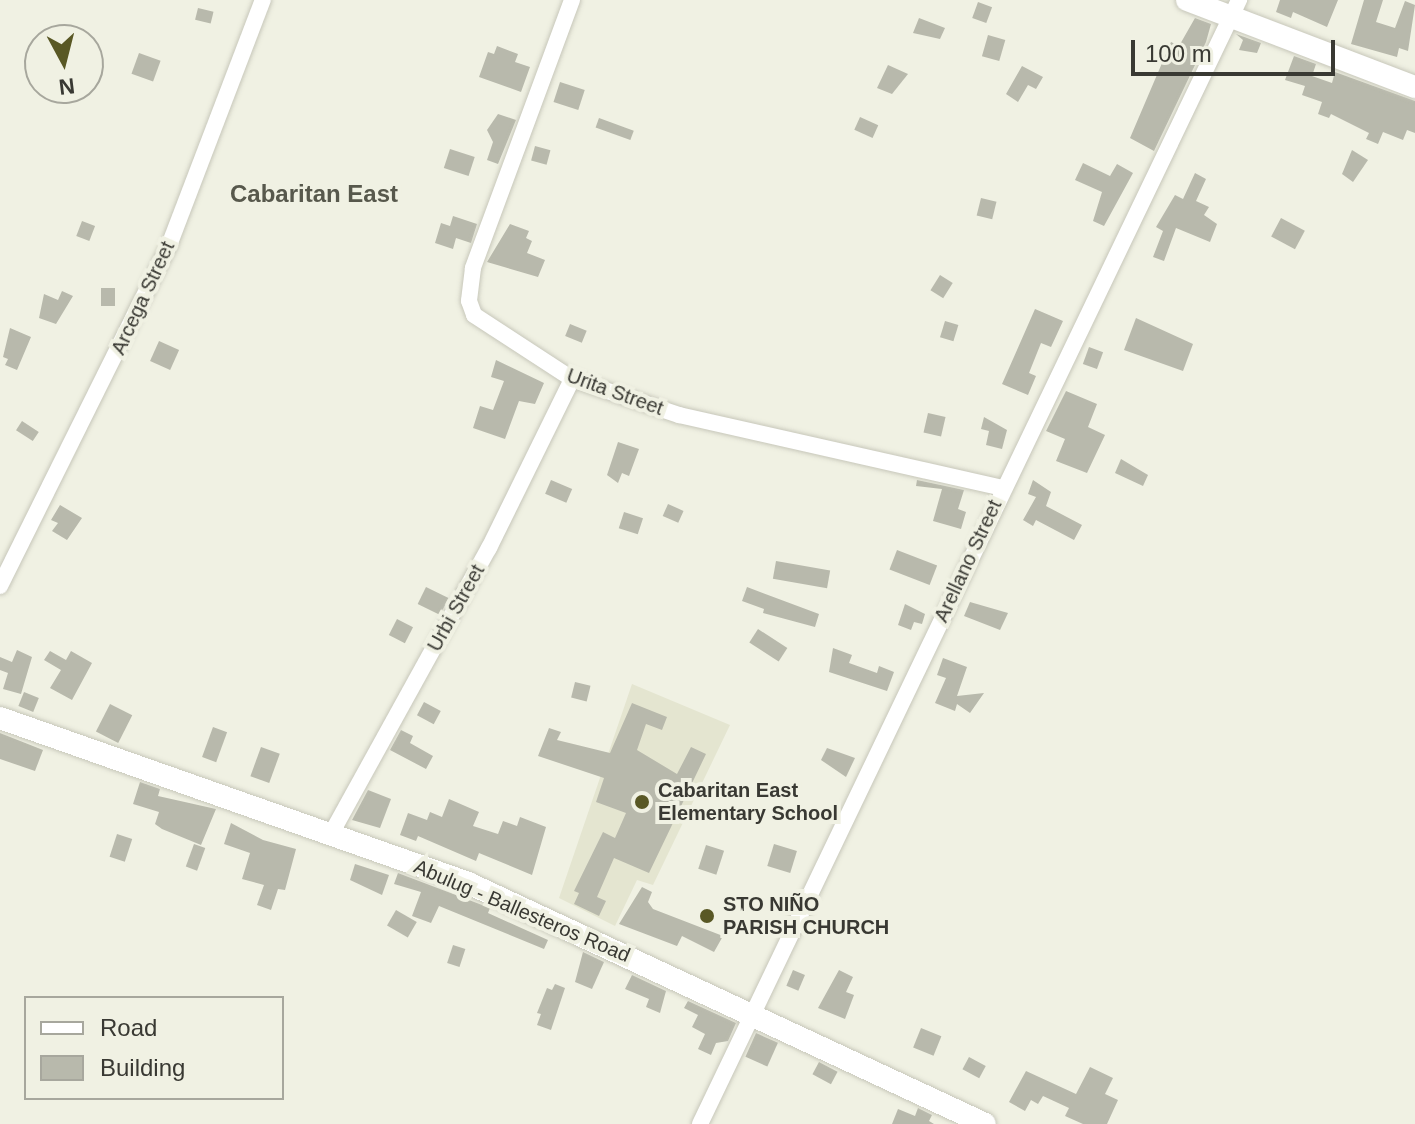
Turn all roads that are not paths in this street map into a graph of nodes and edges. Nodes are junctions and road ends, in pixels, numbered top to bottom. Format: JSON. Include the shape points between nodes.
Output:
{"nodes":[{"id":1,"x":263,"y":0,"type":"edge"},
{"id":2,"x":572,"y":0,"type":"edge"},
{"id":3,"x":1187,"y":0,"type":"edge"},
{"id":4,"x":1236,"y":8,"type":"edge"},
{"id":5,"x":1415,"y":87,"type":"edge"},
{"id":6,"x":572,"y":379,"type":"junction"},
{"id":7,"x":1003,"y":488,"type":"junction"},
{"id":8,"x":0,"y":586,"type":"edge"},
{"id":9,"x":0,"y":718,"type":"edge"},
{"id":10,"x":331,"y":834,"type":"junction"},
{"id":11,"x":752,"y":1013,"type":"junction"},
{"id":12,"x":700,"y":1124,"type":"edge"},
{"id":13,"x":985,"y":1124,"type":"edge"}],
"edges":[{"from":1,"to":8,"type":"street","name":"Arcega Street","via":[[170,243]]},
{"from":2,"to":6,"type":"street","name":"Urita Street","via":[[473,268],[469,301],[484,326]]},
{"from":3,"to":4,"type":"main road"},
{"from":4,"to":5,"type":"main road"},
{"from":4,"to":7,"type":"street","name":"Arellano Street"},
{"from":6,"to":7,"type":"street","name":"Urita Street","via":[[679,415]]},
{"from":6,"to":10,"type":"street","name":"Urbi Street","via":[[489,548]]},
{"from":7,"to":11,"type":"street","name":"Arellano Street"},
{"from":9,"to":10,"type":"main road","name":"Abulug - Ballesteros Road"},
{"from":10,"to":11,"type":"main road","name":"Abulug - Ballesteros Road","via":[[468,883]]},
{"from":11,"to":12,"type":"street","name":"Arellano Street"},
{"from":11,"to":13,"type":"main road","name":"Abulug - Ballesteros Road"}]}
